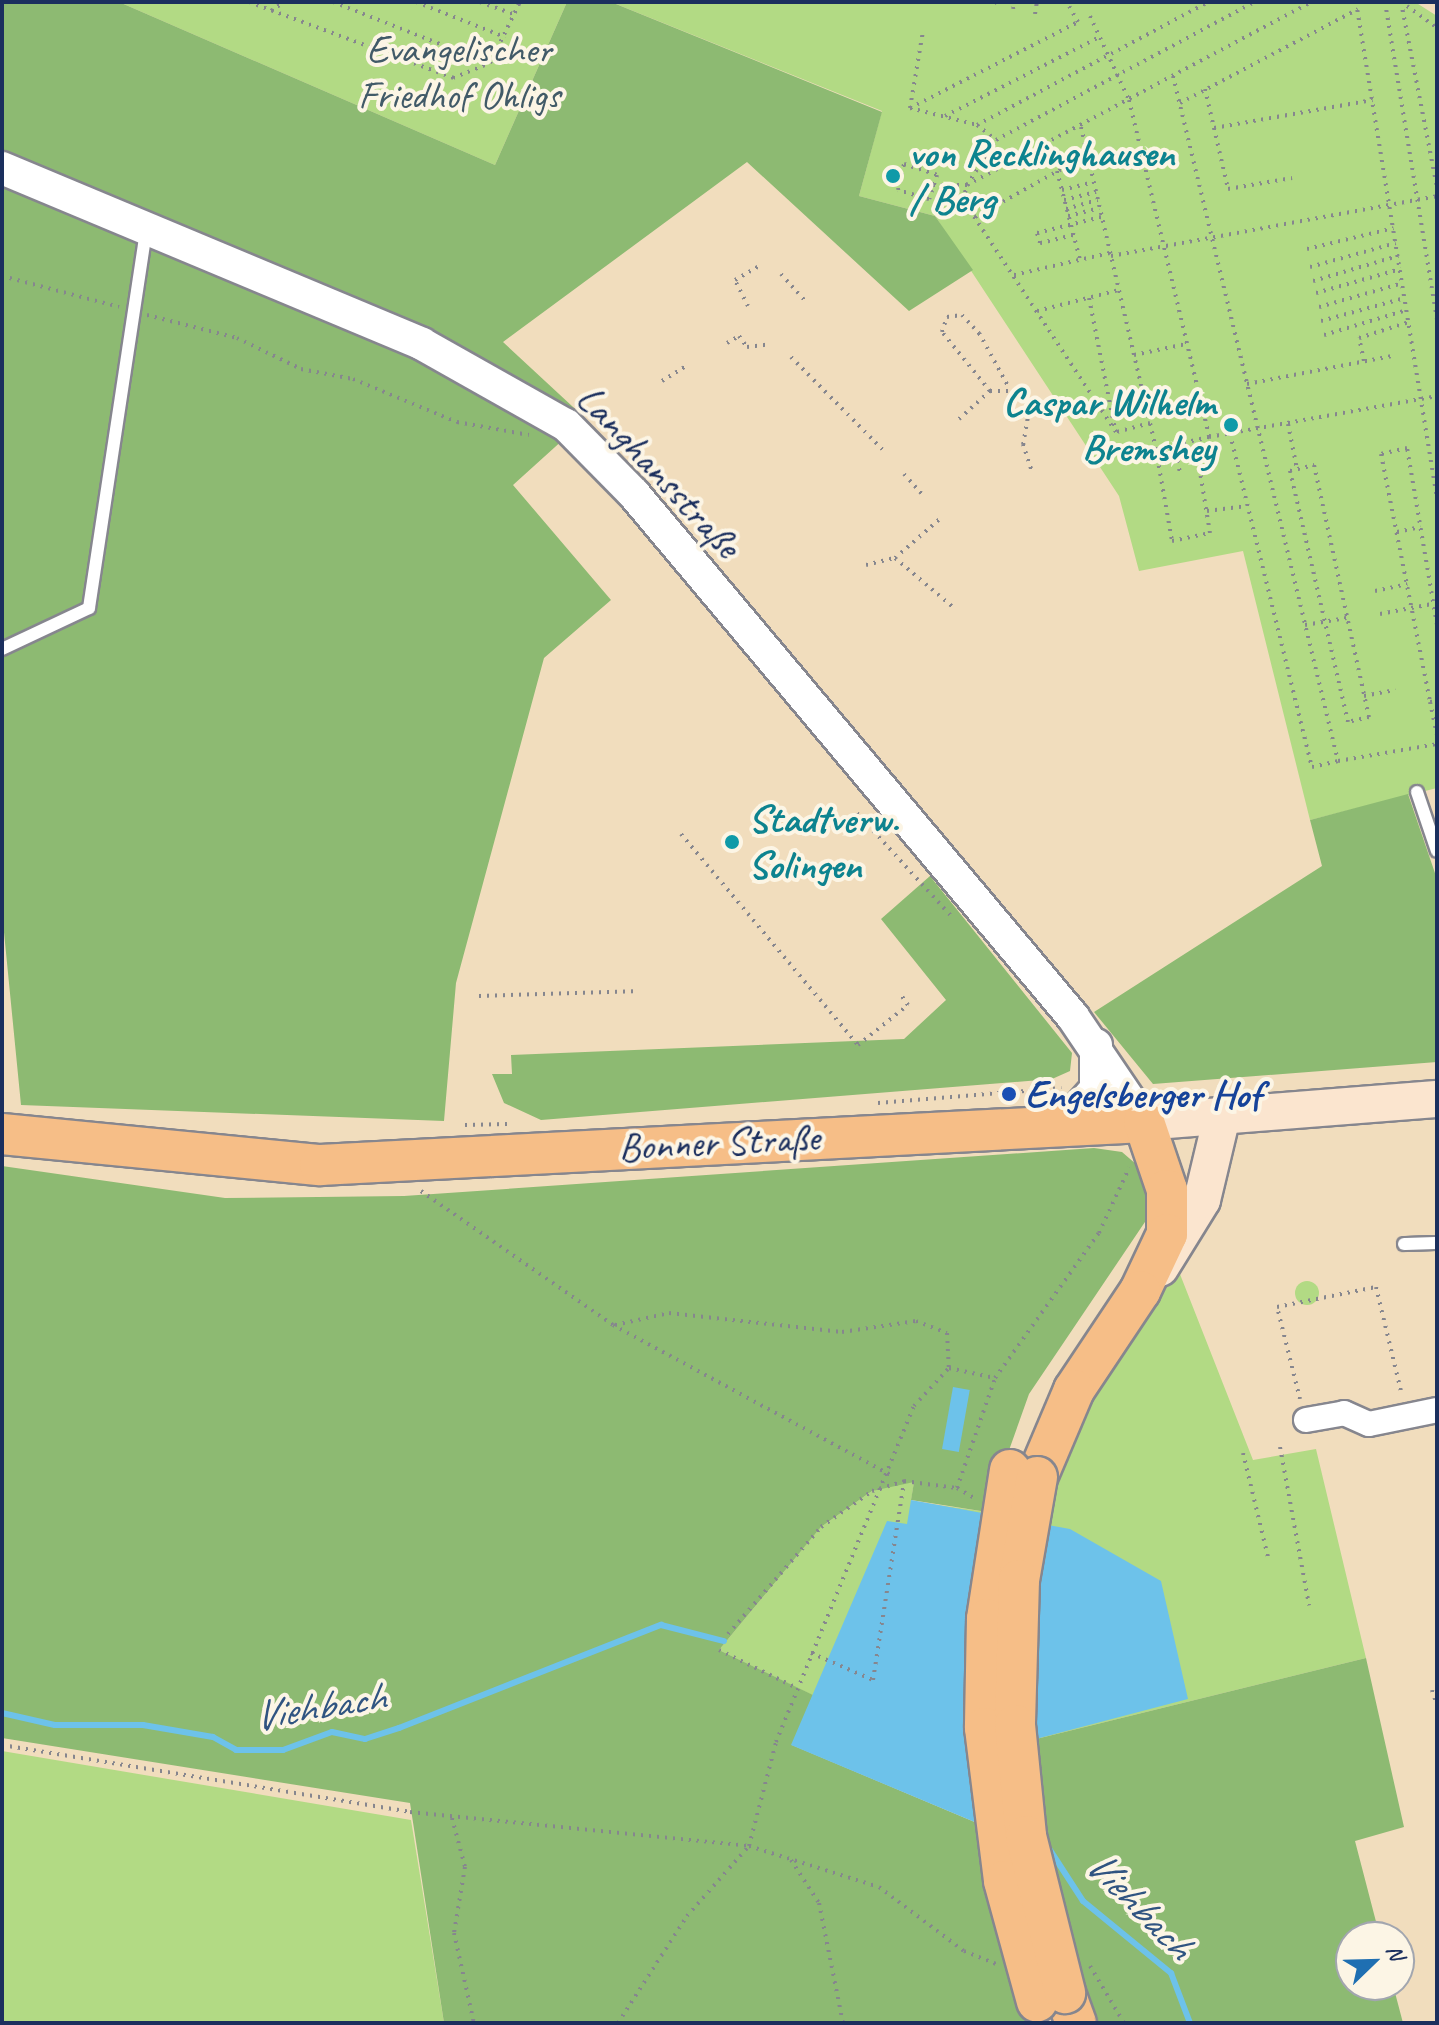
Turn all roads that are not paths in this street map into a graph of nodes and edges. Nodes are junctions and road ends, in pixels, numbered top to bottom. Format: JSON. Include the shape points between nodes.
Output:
{"nodes":[{"id":1,"x":2,"y":168,"type":"edge"},
{"id":2,"x":147,"y":224,"type":"junction"},
{"id":3,"x":2,"y":649,"type":"edge"},
{"id":4,"x":1417,"y":792,"type":"dead end"},
{"id":5,"x":1437,"y":851,"type":"edge"},
{"id":6,"x":1096,"y":1045,"type":"junction"},
{"id":7,"x":1437,"y":1099,"type":"edge"},
{"id":8,"x":1067,"y":1106,"type":"junction"},
{"id":9,"x":1222,"y":1116,"type":"junction"},
{"id":10,"x":2,"y":1134,"type":"edge"},
{"id":11,"x":1139,"y":1140,"type":"junction"},
{"id":12,"x":1169,"y":1208,"type":"junction"},
{"id":13,"x":1437,"y":1243,"type":"edge"},
{"id":14,"x":1404,"y":1244,"type":"dead end"},
{"id":15,"x":1140,"y":1291,"type":"junction"},
{"id":16,"x":1437,"y":1410,"type":"edge"},
{"id":17,"x":1306,"y":1420,"type":"road end"},
{"id":18,"x":1024,"y":1474,"type":"junction"},
{"id":19,"x":1061,"y":2001,"type":"edge"}],
"edges":[{"from":1,"to":2,"type":"street","name":"Langhansstraße"},
{"from":2,"to":3,"type":"lane","via":[[89,608]]},
{"from":2,"to":6,"type":"street","name":"Langhansstraße","via":[[422,344],[566,425],[634,494]]},
{"from":4,"to":5,"type":"lane"},
{"from":6,"to":8,"type":"street","via":[[1096,1089]]},
{"from":6,"to":11,"type":"street","name":"Langhansstraße"},
{"from":7,"to":9,"type":"main road","name":"Bonner Straße"},
{"from":8,"to":10,"type":"main road","name":"Bonner Straße","via":[[320,1165]]},
{"from":8,"to":11,"type":"main road","name":"Bonner Straße"},
{"from":9,"to":11,"type":"main road","name":"Bonner Straße"},
{"from":9,"to":15,"type":"main road","via":[[1219,1153],[1197,1212]]},
{"from":11,"to":12,"type":"main road"},
{"from":12,"to":15,"type":"main road","via":[[1167,1234]]},
{"from":12,"to":18,"type":"main road","via":[[1053,1376]]},
{"from":13,"to":14,"type":"lane"},
{"from":15,"to":18,"type":"main road"},
{"from":16,"to":17,"type":"street","via":[[1369,1424],[1344,1413]]},
{"from":18,"to":19,"type":"main road","bridge":true,"via":[[1015,1725],[1026,1836]]}]}
